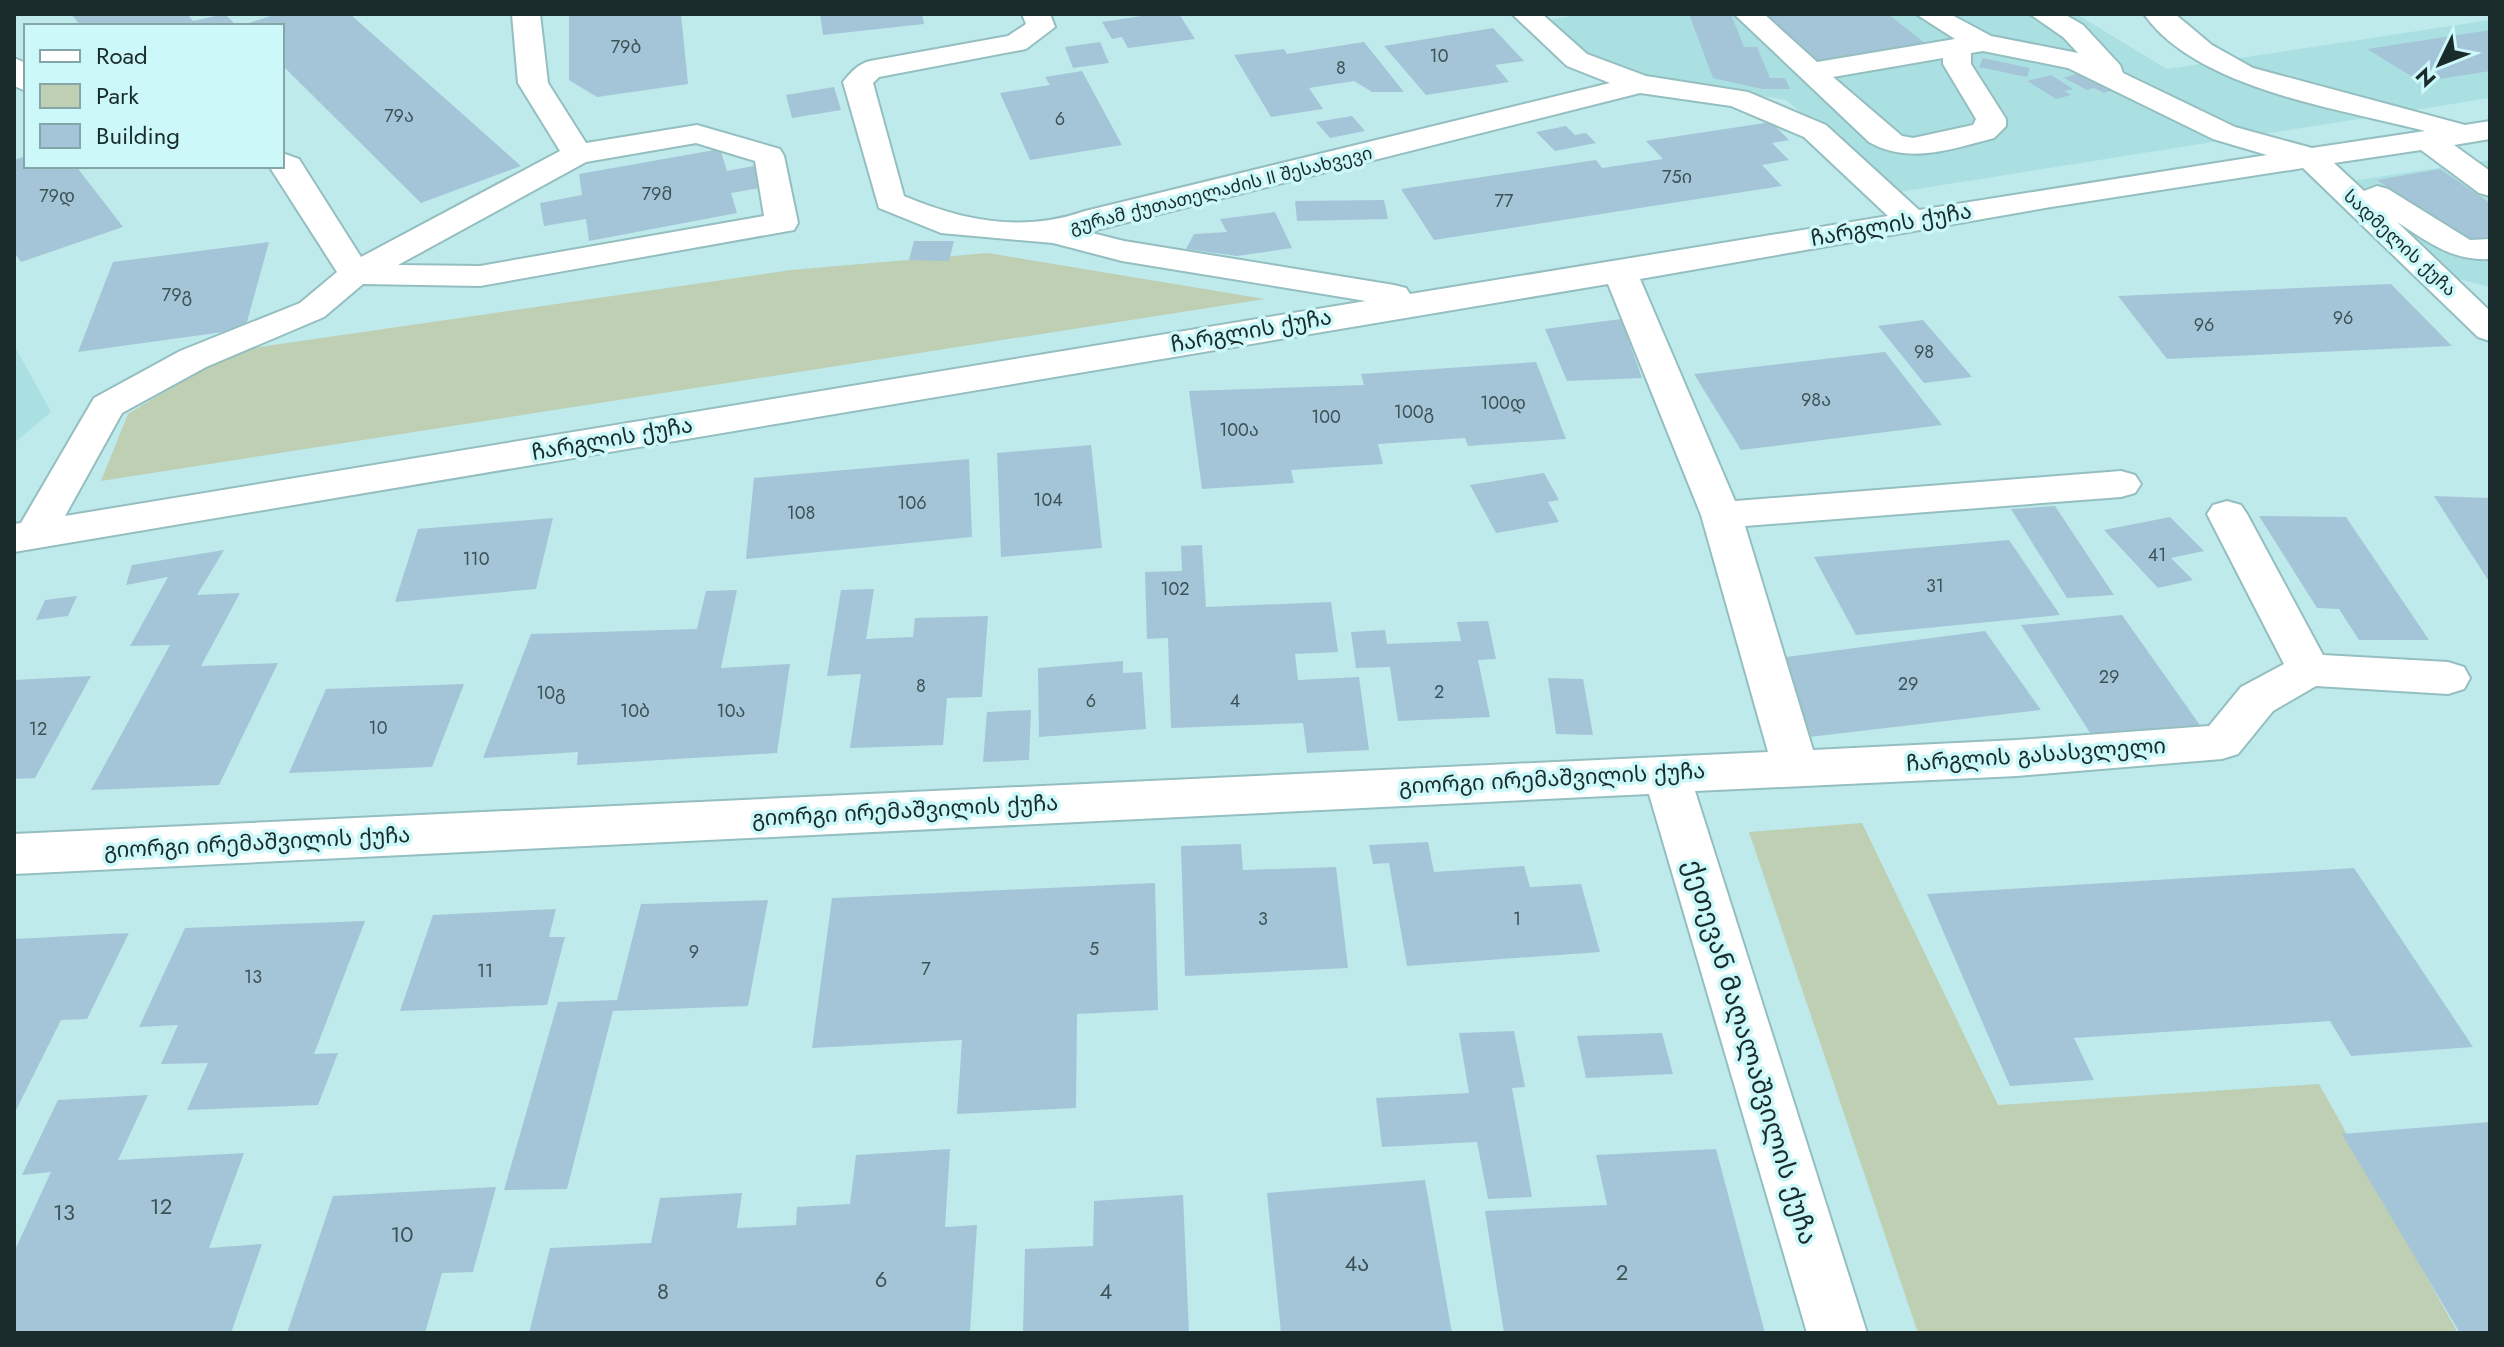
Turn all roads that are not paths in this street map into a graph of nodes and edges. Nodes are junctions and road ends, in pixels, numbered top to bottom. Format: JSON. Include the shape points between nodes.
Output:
{"nodes":[{"id":1,"x":526,"y":14,"type":"edge"},
{"id":2,"x":1036,"y":14,"type":"edge"},
{"id":3,"x":1748,"y":14,"type":"edge"},
{"id":4,"x":1930,"y":14,"type":"edge"},
{"id":5,"x":2044,"y":14,"type":"edge"},
{"id":6,"x":2158,"y":14,"type":"edge"},
{"id":7,"x":1537,"y":16,"type":"edge"},
{"id":8,"x":1970,"y":45,"type":"junction"},
{"id":9,"x":1812,"y":72,"type":"junction"},
{"id":10,"x":1640,"y":84,"type":"junction"},
{"id":11,"x":2123,"y":84,"type":"junction"},
{"id":12,"x":2480,"y":132,"type":"edge"},
{"id":13,"x":2428,"y":140,"type":"junction"},
{"id":14,"x":577,"y":154,"type":"junction"},
{"id":15,"x":2310,"y":157,"type":"junction"},
{"id":16,"x":284,"y":163,"type":"edge"},
{"id":17,"x":2490,"y":186,"type":"edge"},
{"id":18,"x":2343,"y":189,"type":"junction"},
{"id":19,"x":1911,"y":220,"type":"junction"},
{"id":20,"x":1054,"y":233,"type":"junction"},
{"id":21,"x":2490,"y":249,"type":"edge"},
{"id":22,"x":1620,"y":272,"type":"junction"},
{"id":23,"x":355,"y":274,"type":"junction"},
{"id":24,"x":1428,"y":301,"type":"junction"},
{"id":25,"x":2485,"y":318,"type":"edge"},
{"id":26,"x":2121,"y":484,"type":"dead end"},
{"id":27,"x":2227,"y":514,"type":"dead end"},
{"id":28,"x":1721,"y":515,"type":"junction"},
{"id":29,"x":24,"y":536,"type":"edge"},
{"id":30,"x":2309,"y":670,"type":"junction"},
{"id":31,"x":2448,"y":678,"type":"dead end"},
{"id":32,"x":1795,"y":767,"type":"junction"},
{"id":33,"x":1666,"y":772,"type":"junction"},
{"id":34,"x":14,"y":854,"type":"edge"},
{"id":35,"x":1837,"y":1333,"type":"edge"}],
"edges":[{"from":1,"to":14,"type":"street","via":[[533,83]]},
{"from":2,"to":20,"type":"street","name":"გურამ ქუთათელაძის II შესახვევი","via":[[1041,27],[1016,43],[870,70],[858,82],[890,201],[941,223]]},
{"from":3,"to":9,"type":"street"},
{"from":4,"to":8,"type":"street"},
{"from":5,"to":11,"type":"street","via":[[2073,31]]},
{"from":6,"to":12,"type":"street","via":[[2202,51],[2243,74]]},
{"from":7,"to":10,"type":"street","via":[[1577,60]]},
{"from":8,"to":9,"type":"street"},
{"from":8,"to":9,"type":"street","via":[[1957,64],[1991,126],[1938,143],[1913,147],[1880,136]]},
{"from":8,"to":11,"type":"street","via":[[2076,61]]},
{"from":10,"to":19,"type":"street","via":[[1738,98],[1815,131]]},
{"from":10,"to":20,"type":"street","name":"გურამ ქუთათელაძის II შესახვევი","via":[[1096,218]]},
{"from":11,"to":15,"type":"street","via":[[2224,133]]},
{"from":12,"to":13,"type":"street","name":"ჩარგლის ქუჩა"},
{"from":13,"to":15,"type":"street","name":"ჩარგლის ქუჩა"},
{"from":13,"to":17,"type":"street"},
{"from":14,"to":23,"type":"street"},
{"from":14,"to":23,"type":"street","via":[[697,134],[769,156],[782,223],[480,276]]},
{"from":15,"to":18,"type":"street","name":"სადმელის ქუჩა"},
{"from":15,"to":19,"type":"street","name":"ჩარგლის ქუჩა"},
{"from":16,"to":23,"type":"street"},
{"from":18,"to":21,"type":"street","via":[[2382,197],[2459,247]]},
{"from":18,"to":25,"type":"street","name":"სადმელის ქუჩა"},
{"from":19,"to":22,"type":"street","name":"ჩარგლის ქუჩა"},
{"from":20,"to":24,"type":"street","via":[[1122,251]]},
{"from":22,"to":24,"type":"street","name":"ჩარგლის ქუჩა"},
{"from":22,"to":28,"type":"street"},
{"from":23,"to":29,"type":"street","via":[[312,310],[193,359],[107,406]]},
{"from":24,"to":29,"type":"street","name":"ჩარგლის ქუჩა"},
{"from":26,"to":28,"type":"street"},
{"from":27,"to":30,"type":"street"},
{"from":28,"to":32,"type":"street"},
{"from":30,"to":31,"type":"street"},
{"from":30,"to":32,"type":"street","name":"ჩარგლის გასასვლელი","via":[[2257,699],[2222,742]]},
{"from":32,"to":33,"type":"street","name":"გიორგი ირემაშვილის ქუჩა"},
{"from":33,"to":34,"type":"street","name":"გიორგი ირემაშვილის ქუჩა"},
{"from":33,"to":35,"type":"street","name":"ქეთევან მაღალაშვილის ქუჩა"}]}
